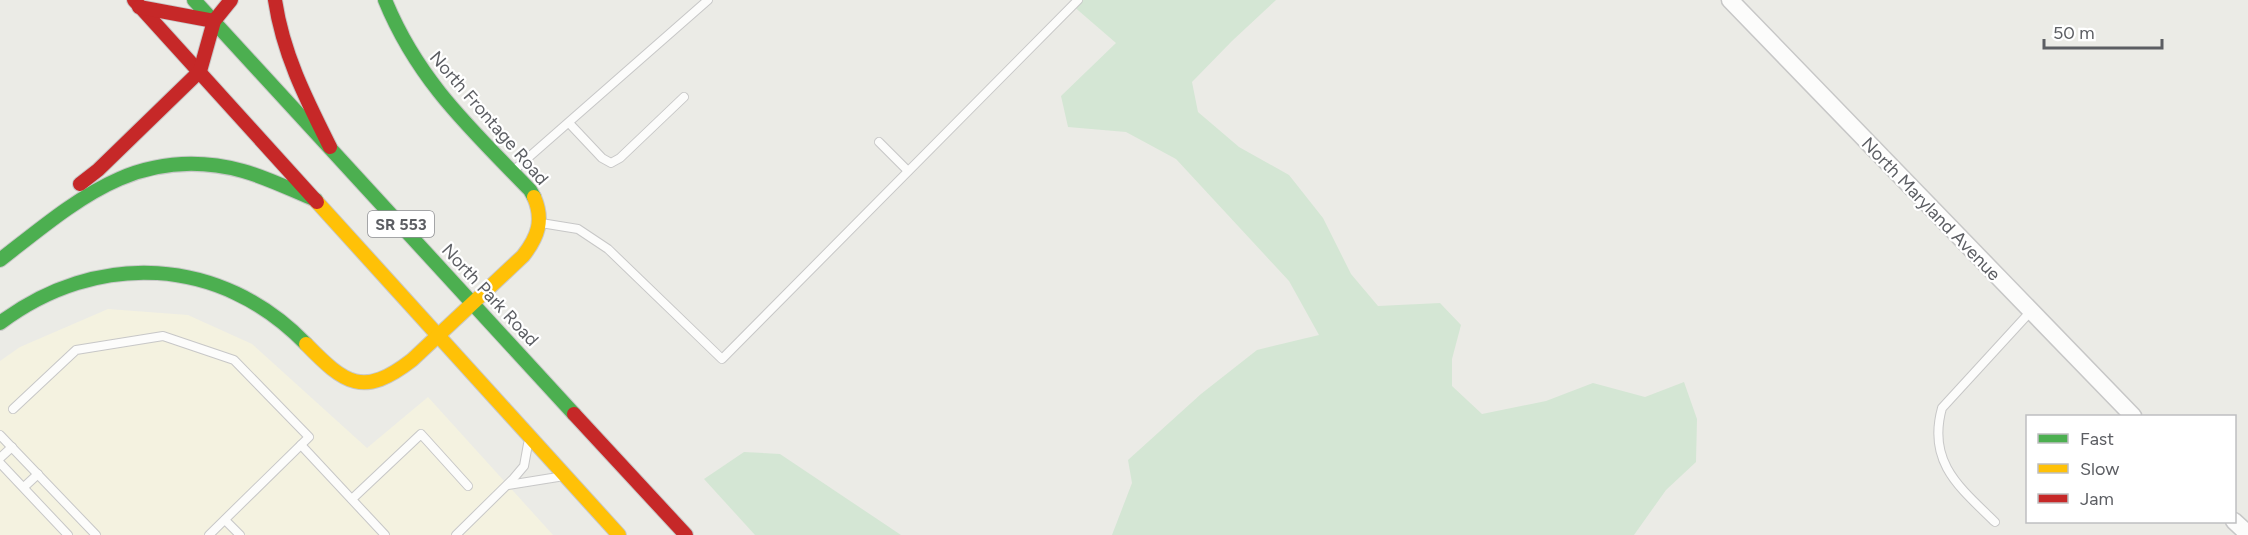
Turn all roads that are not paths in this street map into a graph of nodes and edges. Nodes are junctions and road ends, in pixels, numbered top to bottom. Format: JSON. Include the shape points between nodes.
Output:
{"nodes":[{"id":1,"x":194,"y":0,"type":"edge"},
{"id":2,"x":231,"y":0,"type":"edge"},
{"id":3,"x":275,"y":0,"type":"edge"},
{"id":4,"x":385,"y":0,"type":"edge"},
{"id":5,"x":708,"y":0,"type":"edge"},
{"id":6,"x":1078,"y":0,"type":"edge"},
{"id":7,"x":1730,"y":0,"type":"edge"},
{"id":8,"x":136,"y":3,"type":"edge"},
{"id":9,"x":214,"y":21,"type":"junction"},
{"id":10,"x":200,"y":71,"type":"junction"},
{"id":11,"x":684,"y":97,"type":"dead end"},
{"id":12,"x":569,"y":123,"type":"junction"},
{"id":13,"x":879,"y":142,"type":"dead end"},
{"id":14,"x":330,"y":147,"type":"junction"},
{"id":15,"x":513,"y":171,"type":"junction"},
{"id":16,"x":908,"y":171,"type":"junction"},
{"id":17,"x":316,"y":200,"type":"junction"},
{"id":18,"x":540,"y":223,"type":"junction"},
{"id":19,"x":0,"y":248,"type":"edge"},
{"id":20,"x":0,"y":260,"type":"edge"},
{"id":21,"x":473,"y":302,"type":"junction"},
{"id":22,"x":2031,"y":311,"type":"junction"},
{"id":23,"x":0,"y":323,"type":"edge"},
{"id":24,"x":439,"y":334,"type":"junction"},
{"id":25,"x":13,"y":409,"type":"dead end"},
{"id":26,"x":2131,"y":415,"type":"edge"},
{"id":27,"x":0,"y":435,"type":"edge"},
{"id":28,"x":530,"y":436,"type":"junction"},
{"id":29,"x":301,"y":445,"type":"junction"},
{"id":30,"x":12,"y":447,"type":"junction"},
{"id":31,"x":0,"y":458,"type":"edge"},
{"id":32,"x":0,"y":463,"type":"edge"},
{"id":33,"x":38,"y":474,"type":"junction"},
{"id":34,"x":566,"y":476,"type":"junction"},
{"id":35,"x":508,"y":485,"type":"junction"},
{"id":36,"x":468,"y":486,"type":"dead end"},
{"id":37,"x":24,"y":487,"type":"junction"},
{"id":38,"x":352,"y":500,"type":"junction"},
{"id":39,"x":225,"y":520,"type":"junction"},
{"id":40,"x":1995,"y":522,"type":"dead end"},
{"id":41,"x":2236,"y":522,"type":"edge"},
{"id":42,"x":2248,"y":534,"type":"edge"},
{"id":43,"x":68,"y":535,"type":"edge"},
{"id":44,"x":96,"y":535,"type":"edge"},
{"id":45,"x":209,"y":535,"type":"edge"},
{"id":46,"x":240,"y":535,"type":"edge"},
{"id":47,"x":385,"y":535,"type":"edge"},
{"id":48,"x":456,"y":535,"type":"edge"},
{"id":49,"x":619,"y":535,"type":"edge"},
{"id":50,"x":686,"y":535,"type":"edge"}],
"edges":[{"from":1,"to":9,"type":"main road","name":"North Park Road","number":"SR 553"},
{"from":2,"to":9,"type":"main road"},
{"from":3,"to":14,"type":"main road","via":[[284,52]]},
{"from":4,"to":15,"type":"main road","name":"North Frontage Road","via":[[422,74]]},
{"from":5,"to":12,"type":"lane"},
{"from":6,"to":16,"type":"lane"},
{"from":7,"to":22,"type":"street","name":"North Maryland Avenue"},
{"from":8,"to":9,"type":"main road"},
{"from":8,"to":10,"type":"main road","number":"SR 553"},
{"from":9,"to":10,"type":"main road"},
{"from":9,"to":14,"type":"main road","name":"North Park Road","number":"SR 553"},
{"from":10,"to":17,"type":"main road","number":"SR 553"},
{"from":10,"to":19,"type":"main road","via":[[98,170]]},
{"from":11,"to":12,"type":"lane","via":[[611,162],[602,159]]},
{"from":12,"to":15,"type":"lane"},
{"from":13,"to":16,"type":"lane"},
{"from":14,"to":21,"type":"main road","name":"North Park Road","number":"SR 553"},
{"from":15,"to":18,"type":"main road","name":"North Frontage Road","via":[[538,204]]},
{"from":16,"to":18,"type":"lane","via":[[722,359],[608,249],[578,229]]},
{"from":17,"to":20,"type":"main road","via":[[234,169],[157,165],[127,173],[89,192]]},
{"from":17,"to":24,"type":"main road","number":"SR 553"},
{"from":18,"to":21,"type":"main road","via":[[535,241],[523,256]]},
{"from":21,"to":24,"type":"main road"},
{"from":21,"to":50,"type":"main road","name":"North Park Road"},
{"from":22,"to":26,"type":"street","name":"North Maryland Avenue"},
{"from":22,"to":40,"type":"lane","via":[[1942,408],[1938,425],[1943,460],[1962,489]]},
{"from":23,"to":24,"type":"main road","via":[[26,304],[81,281],[104,275],[154,272],[177,274],[235,291],[278,317],[335,371],[358,382],[380,381],[394,374]]},
{"from":24,"to":28,"type":"main road"},
{"from":25,"to":29,"type":"lane","via":[[76,350],[163,336],[234,360],[309,437]]},
{"from":27,"to":30,"type":"lane"},
{"from":28,"to":34,"type":"main road"},
{"from":28,"to":35,"type":"lane","via":[[524,466]]},
{"from":29,"to":38,"type":"lane"},
{"from":29,"to":39,"type":"lane"},
{"from":30,"to":31,"type":"lane"},
{"from":30,"to":33,"type":"lane"},
{"from":32,"to":37,"type":"lane"},
{"from":33,"to":37,"type":"lane"},
{"from":33,"to":44,"type":"lane"},
{"from":34,"to":35,"type":"lane"},
{"from":34,"to":49,"type":"main road"},
{"from":35,"to":48,"type":"lane"},
{"from":36,"to":38,"type":"lane","via":[[421,434]]},
{"from":37,"to":43,"type":"lane"},
{"from":38,"to":47,"type":"lane"},
{"from":39,"to":45,"type":"lane"},
{"from":39,"to":46,"type":"lane"},
{"from":41,"to":42,"type":"street"}]}
